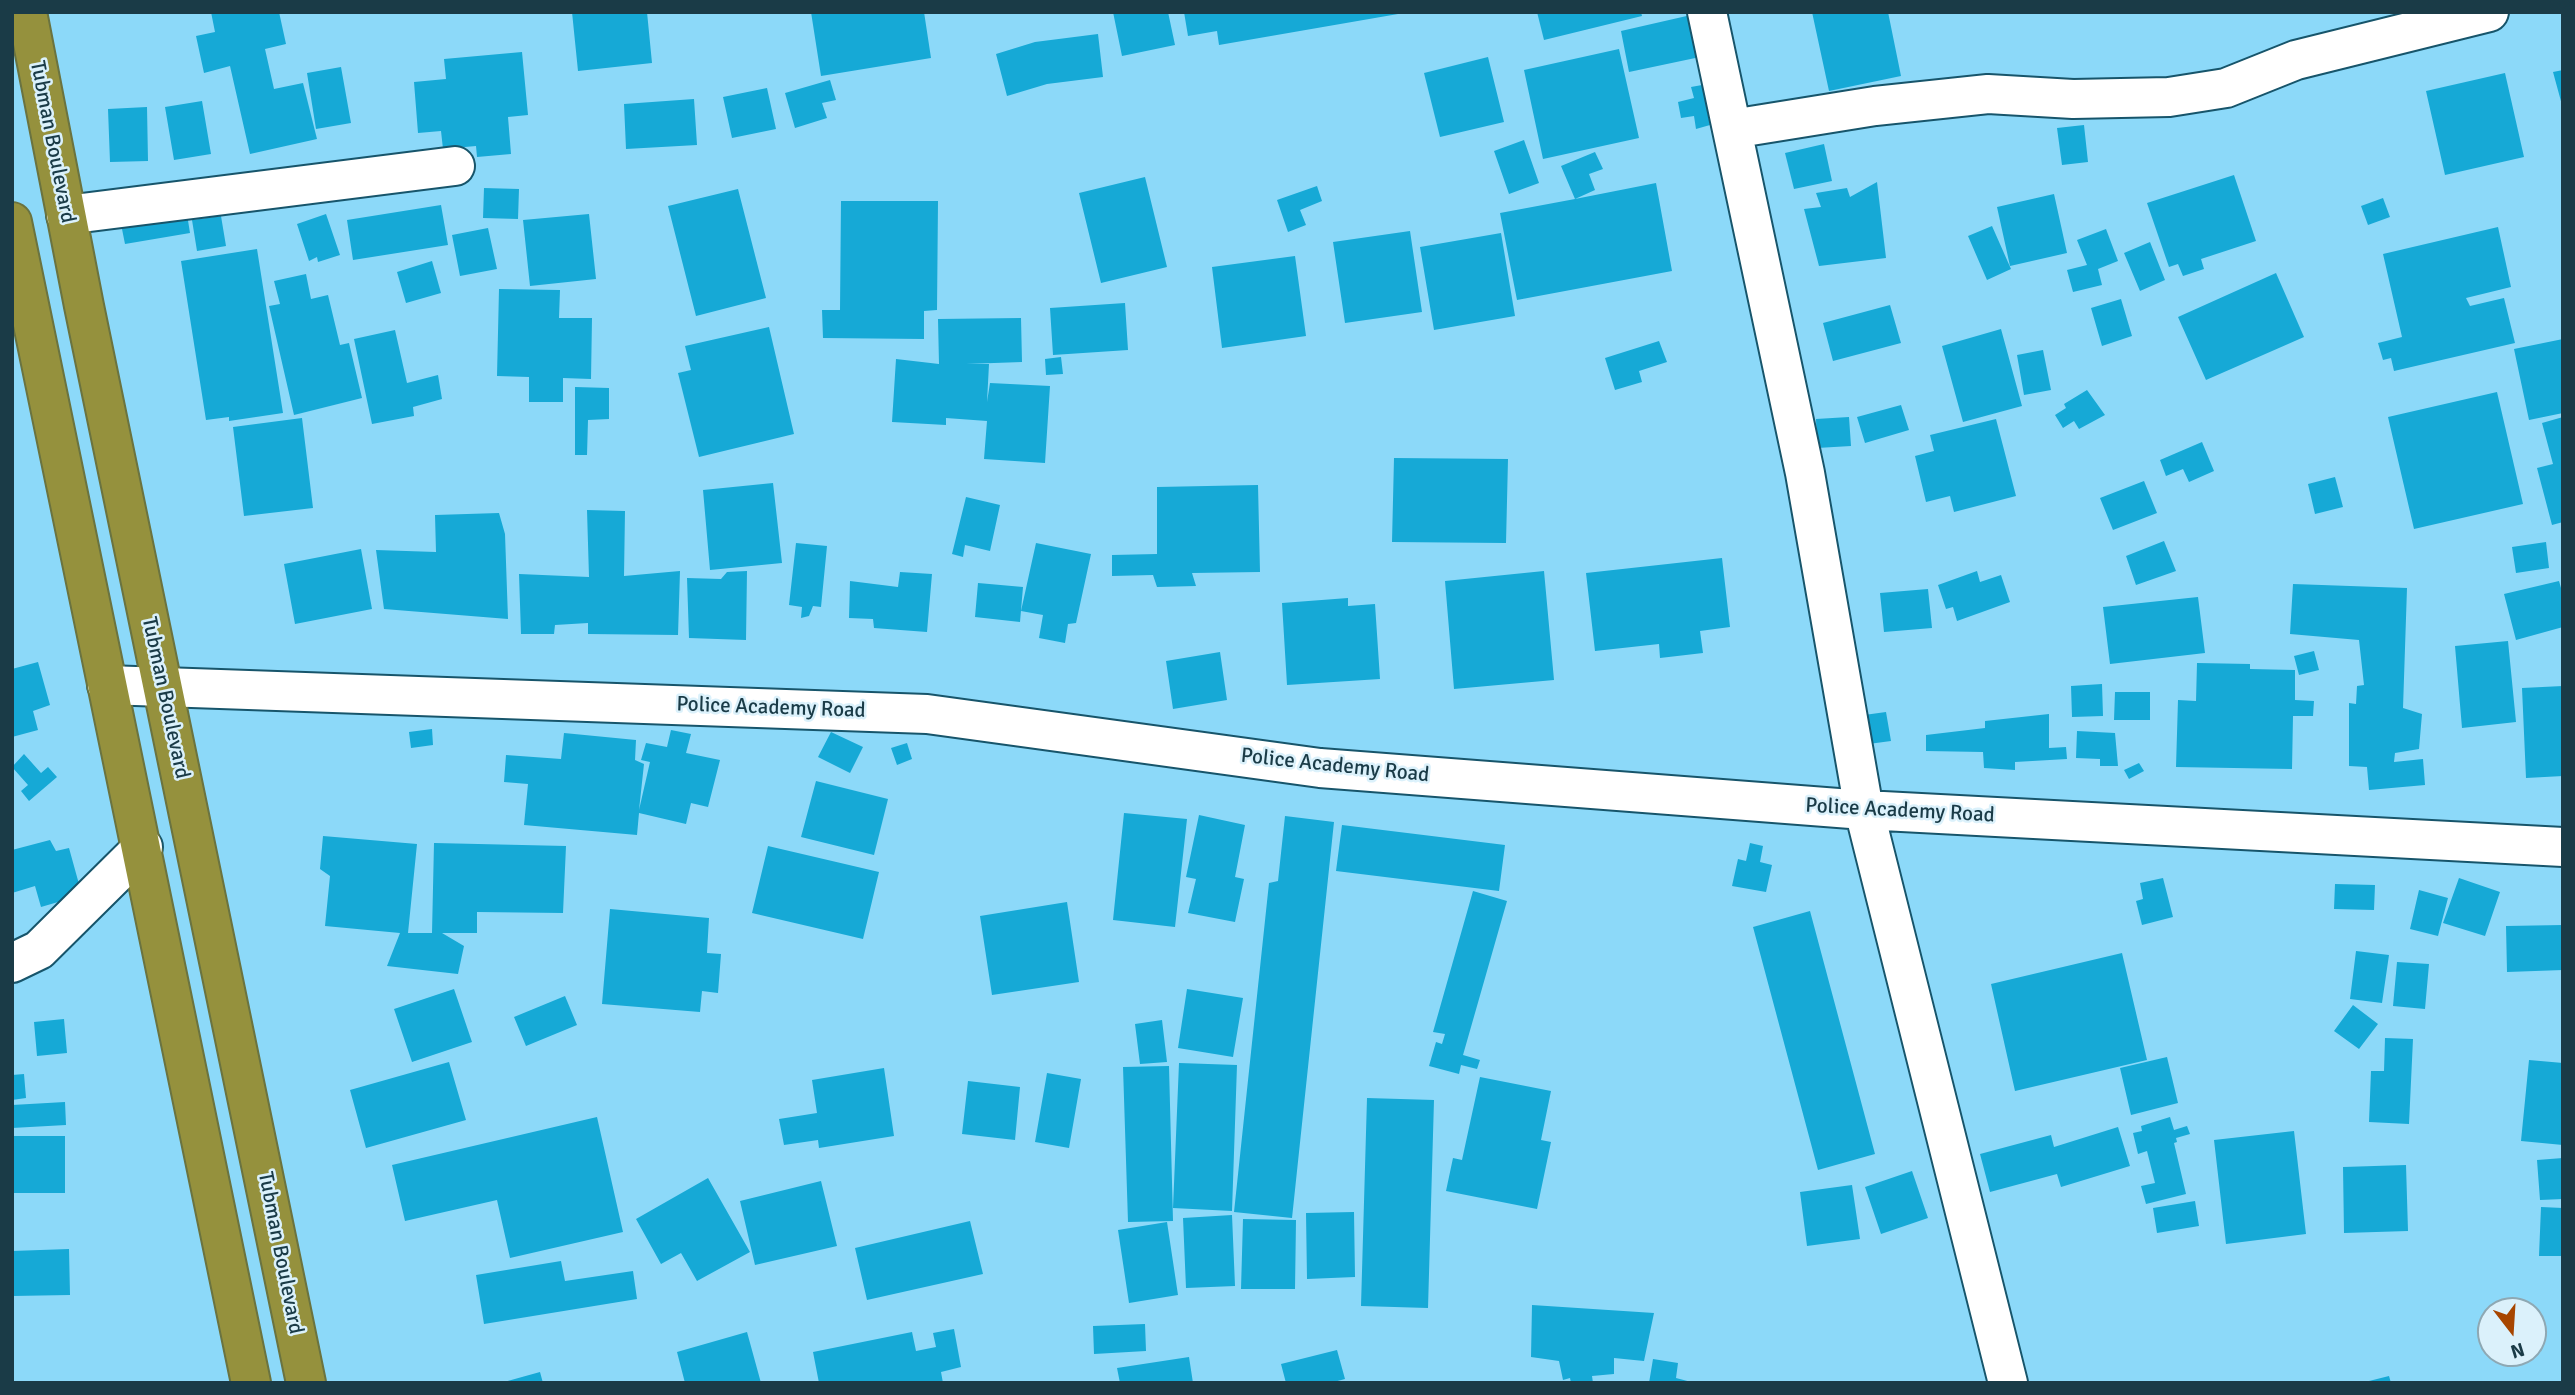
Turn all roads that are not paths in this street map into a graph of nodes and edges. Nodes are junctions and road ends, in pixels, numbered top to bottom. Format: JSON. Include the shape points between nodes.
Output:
{"nodes":[{"id":1,"x":27,"y":12,"type":"edge"},
{"id":2,"x":1707,"y":12,"type":"edge"},
{"id":3,"x":2489,"y":12,"type":"edge"},
{"id":4,"x":1732,"y":129,"type":"junction"},
{"id":5,"x":455,"y":166,"type":"dead end"},
{"id":6,"x":66,"y":215,"type":"junction"},
{"id":7,"x":12,"y":222,"type":"edge"},
{"id":8,"x":22,"y":308,"type":"edge"},
{"id":9,"x":107,"y":685,"type":"junction"},
{"id":10,"x":162,"y":687,"type":"junction"},
{"id":11,"x":1864,"y":810,"type":"junction"},
{"id":12,"x":143,"y":847,"type":"junction"},
{"id":13,"x":2563,"y":847,"type":"edge"},
{"id":14,"x":12,"y":963,"type":"edge"},
{"id":15,"x":251,"y":1383,"type":"edge"},
{"id":16,"x":306,"y":1383,"type":"edge"},
{"id":17,"x":2008,"y":1383,"type":"edge"}],
"edges":[{"from":1,"to":6,"type":"highway","name":"Tubman Boulevard"},
{"from":2,"to":4,"type":"street"},
{"from":3,"to":4,"type":"street","via":[[2296,60],[2227,88],[2180,96],[2073,99],[1988,94]]},
{"from":4,"to":11,"type":"street","via":[[1805,473]]},
{"from":5,"to":6,"type":"street"},
{"from":6,"to":10,"type":"highway","name":"Tubman Boulevard"},
{"from":7,"to":8,"type":"highway"},
{"from":8,"to":9,"type":"highway"},
{"from":9,"to":10,"type":"street","name":"Police Academy Road"},
{"from":9,"to":12,"type":"highway"},
{"from":10,"to":11,"type":"street","name":"Police Academy Road","via":[[927,714],[1320,768]]},
{"from":10,"to":16,"type":"highway","name":"Tubman Boulevard"},
{"from":11,"to":13,"type":"street","name":"Police Academy Road"},
{"from":11,"to":17,"type":"street"},
{"from":12,"to":14,"type":"street","via":[[39,950]]},
{"from":12,"to":15,"type":"highway"}]}
